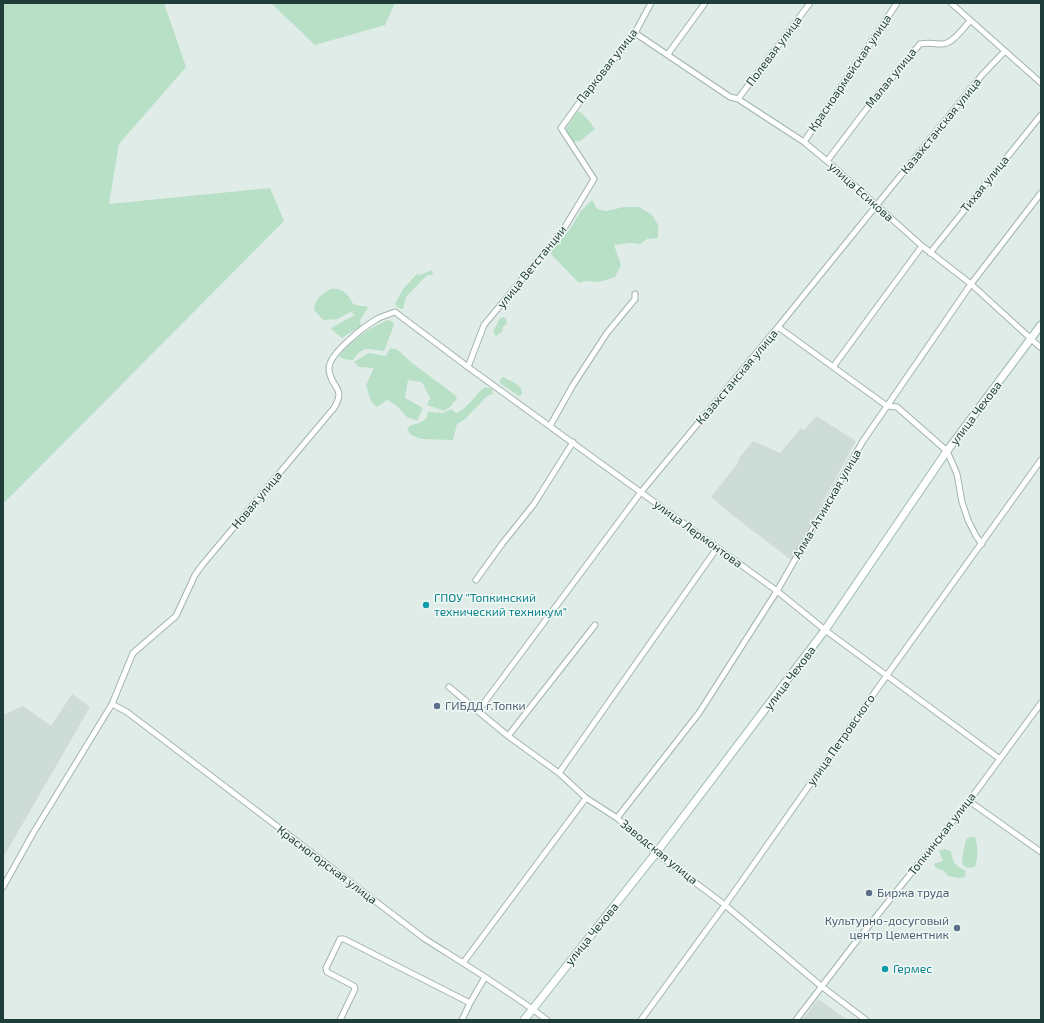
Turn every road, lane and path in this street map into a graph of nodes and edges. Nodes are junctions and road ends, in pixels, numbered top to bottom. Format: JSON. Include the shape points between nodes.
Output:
{"nodes":[{"id":1,"x":651,"y":3,"type":"edge"},
{"id":2,"x":704,"y":3,"type":"edge"},
{"id":3,"x":810,"y":3,"type":"edge"},
{"id":4,"x":897,"y":3,"type":"edge"},
{"id":5,"x":951,"y":3,"type":"edge"},
{"id":6,"x":970,"y":21,"type":"junction"},
{"id":7,"x":635,"y":33,"type":"junction"},
{"id":8,"x":1005,"y":51,"type":"junction"},
{"id":9,"x":668,"y":54,"type":"junction"},
{"id":10,"x":1041,"y":83,"type":"edge"},
{"id":11,"x":738,"y":99,"type":"junction"},
{"id":12,"x":1041,"y":116,"type":"edge"},
{"id":13,"x":561,"y":128,"type":"joint"},
{"id":14,"x":804,"y":142,"type":"junction"},
{"id":15,"x":827,"y":161,"type":"junction"},
{"id":16,"x":1041,"y":193,"type":"edge"},
{"id":17,"x":876,"y":206,"type":"junction"},
{"id":18,"x":922,"y":246,"type":"junction"},
{"id":19,"x":930,"y":253,"type":"junction"},
{"id":20,"x":971,"y":284,"type":"junction"},
{"id":21,"x":635,"y":294,"type":"dead end"},
{"id":22,"x":395,"y":312,"type":"joint"},
{"id":23,"x":1041,"y":325,"type":"edge"},
{"id":24,"x":778,"y":328,"type":"junction"},
{"id":25,"x":1031,"y":338,"type":"junction"},
{"id":26,"x":1041,"y":348,"type":"edge"},
{"id":27,"x":468,"y":367,"type":"junction"},
{"id":28,"x":833,"y":367,"type":"junction"},
{"id":29,"x":886,"y":406,"type":"junction"},
{"id":30,"x":550,"y":426,"type":"junction"},
{"id":31,"x":573,"y":442,"type":"junction"},
{"id":32,"x":947,"y":452,"type":"junction"},
{"id":33,"x":1041,"y":460,"type":"edge"},
{"id":34,"x":641,"y":492,"type":"junction"},
{"id":35,"x":982,"y":544,"type":"junction"},
{"id":36,"x":717,"y":548,"type":"junction"},
{"id":37,"x":476,"y":580,"type":"dead end"},
{"id":38,"x":777,"y":591,"type":"junction"},
{"id":39,"x":595,"y":625,"type":"dead end"},
{"id":40,"x":825,"y":630,"type":"junction"},
{"id":41,"x":887,"y":675,"type":"junction"},
{"id":42,"x":449,"y":687,"type":"dead end"},
{"id":43,"x":1041,"y":703,"type":"edge"},
{"id":44,"x":112,"y":704,"type":"junction"},
{"id":45,"x":478,"y":712,"type":"junction"},
{"id":46,"x":508,"y":736,"type":"junction"},
{"id":47,"x":1000,"y":759,"type":"junction"},
{"id":48,"x":559,"y":773,"type":"junction"},
{"id":49,"x":586,"y":798,"type":"junction"},
{"id":50,"x":969,"y":801,"type":"junction"},
{"id":51,"x":617,"y":818,"type":"junction"},
{"id":52,"x":1041,"y":852,"type":"edge"},
{"id":53,"x":656,"y":853,"type":"junction"},
{"id":54,"x":3,"y":887,"type":"edge"},
{"id":55,"x":725,"y":906,"type":"junction"},
{"id":56,"x":463,"y":963,"type":"junction"},
{"id":57,"x":485,"y":977,"type":"junction"},
{"id":58,"x":821,"y":986,"type":"junction"},
{"id":59,"x":470,"y":1003,"type":"junction"},
{"id":60,"x":532,"y":1009,"type":"junction"},
{"id":61,"x":340,"y":1020,"type":"edge"},
{"id":62,"x":462,"y":1020,"type":"edge"},
{"id":63,"x":524,"y":1020,"type":"edge"},
{"id":64,"x":547,"y":1020,"type":"edge"},
{"id":65,"x":641,"y":1020,"type":"edge"},
{"id":66,"x":796,"y":1020,"type":"edge"},
{"id":67,"x":866,"y":1020,"type":"edge"}],
"edges":[{"from":1,"to":7,"type":"street","name":"Парковая улица"},
{"from":2,"to":9,"type":"street"},
{"from":3,"to":11,"type":"street","name":"Полевая улица"},
{"from":4,"to":14,"type":"street","name":"Красноармейская улица"},
{"from":5,"to":6,"type":"street"},
{"from":6,"to":8,"type":"street"},
{"from":6,"to":15,"type":"street","name":"Малая улица","via":[[949,43],[920,44]]},
{"from":7,"to":9,"type":"street","name":"улица Есикова"},
{"from":7,"to":13,"type":"street","name":"Парковая улица"},
{"from":8,"to":10,"type":"street"},
{"from":8,"to":17,"type":"street","name":"Казахстанская улица","via":[[982,75]]},
{"from":9,"to":11,"type":"street","name":"улица Есикова","via":[[730,97]]},
{"from":11,"to":14,"type":"street","name":"улица Есикова"},
{"from":12,"to":19,"type":"street","name":"Тихая улица"},
{"from":13,"to":27,"type":"street","name":"улица Ветстанции","via":[[594,179],[563,230],[484,325]]},
{"from":14,"to":15,"type":"street","name":"улица Есикова"},
{"from":15,"to":17,"type":"street","name":"улица Есикова"},
{"from":16,"to":20,"type":"street","name":"Алма-Атинская улица"},
{"from":17,"to":18,"type":"street","name":"улица Есикова"},
{"from":17,"to":24,"type":"street","name":"Казахстанская улица"},
{"from":18,"to":19,"type":"street","name":"улица Есикова"},
{"from":18,"to":28,"type":"street"},
{"from":19,"to":20,"type":"street","name":"улица Есикова"},
{"from":20,"to":25,"type":"street","name":"улица Есикова"},
{"from":20,"to":29,"type":"street","name":"Алма-Атинская улица"},
{"from":21,"to":30,"type":"street","via":[[635,299],[607,333],[573,385]]},
{"from":22,"to":27,"type":"street","name":"улица Лермонтова"},
{"from":22,"to":44,"type":"street","name":"Новая улица","via":[[377,319],[342,346],[331,358],[329,370],[340,399],[203,564],[195,575],[176,616],[132,653]]},
{"from":23,"to":25,"type":"street","name":"улица Чехова"},
{"from":24,"to":28,"type":"street"},
{"from":24,"to":34,"type":"street","name":"Казахстанская улица"},
{"from":25,"to":26,"type":"street","name":"улица Есикова"},
{"from":25,"to":32,"type":"street","name":"улица Чехова"},
{"from":27,"to":30,"type":"street","name":"улица Лермонтова"},
{"from":28,"to":29,"type":"street"},
{"from":29,"to":32,"type":"street","via":[[897,407]]},
{"from":29,"to":38,"type":"street","name":"Алма-Атинская улица"},
{"from":30,"to":31,"type":"street","name":"улица Лермонтова"},
{"from":31,"to":34,"type":"street","name":"улица Лермонтова"},
{"from":31,"to":37,"type":"street","via":[[534,504]]},
{"from":32,"to":35,"type":"street","via":[[957,474],[968,520]]},
{"from":32,"to":40,"type":"street","name":"улица Чехова"},
{"from":33,"to":35,"type":"street","name":"улица Петровского"},
{"from":34,"to":36,"type":"street","name":"улица Лермонтова"},
{"from":34,"to":45,"type":"street","name":"Казахстанская улица"},
{"from":35,"to":41,"type":"street","name":"улица Петровского"},
{"from":36,"to":38,"type":"street","name":"улица Лермонтова"},
{"from":36,"to":48,"type":"street"},
{"from":38,"to":40,"type":"street","name":"улица Лермонтова"},
{"from":38,"to":51,"type":"street","name":"Алма-Атинская улица","via":[[699,713]]},
{"from":39,"to":46,"type":"street"},
{"from":40,"to":41,"type":"street","name":"улица Лермонтова"},
{"from":40,"to":53,"type":"street","name":"улица Чехова"},
{"from":41,"to":47,"type":"street","name":"улица Лермонтова"},
{"from":41,"to":55,"type":"street","name":"улица Петровского"},
{"from":42,"to":45,"type":"street","name":"Заводская улица"},
{"from":43,"to":47,"type":"street","name":"Топкинская улица"},
{"from":44,"to":54,"type":"street"},
{"from":44,"to":56,"type":"street","name":"Красногорская улица","via":[[127,712],[424,939]]},
{"from":45,"to":46,"type":"street","name":"Заводская улица"},
{"from":46,"to":48,"type":"street","name":"Заводская улица"},
{"from":47,"to":50,"type":"street","name":"Топкинская улица"},
{"from":48,"to":49,"type":"street","name":"Заводская улица"},
{"from":49,"to":51,"type":"street","name":"Заводская улица"},
{"from":49,"to":56,"type":"street"},
{"from":50,"to":52,"type":"street"},
{"from":50,"to":58,"type":"street","name":"Топкинская улица"},
{"from":51,"to":53,"type":"street","name":"Заводская улица"},
{"from":53,"to":55,"type":"street","name":"Заводская улица"},
{"from":53,"to":60,"type":"street","name":"улица Чехова"},
{"from":55,"to":58,"type":"street","name":"Заводская улица"},
{"from":55,"to":65,"type":"street","name":"улица Петровского"},
{"from":56,"to":57,"type":"street","name":"Красногорская улица"},
{"from":57,"to":59,"type":"street"},
{"from":57,"to":60,"type":"street","name":"Красногорская улица"},
{"from":58,"to":66,"type":"street","name":"Топкинская улица"},
{"from":58,"to":67,"type":"street","name":"Заводская улица"},
{"from":59,"to":61,"type":"street","via":[[340,939],[326,968],[327,972],[354,986],[355,989]]},
{"from":59,"to":62,"type":"street"},
{"from":60,"to":63,"type":"street","name":"улица Чехова"},
{"from":60,"to":64,"type":"street","name":"Красногорская улица"}]}
